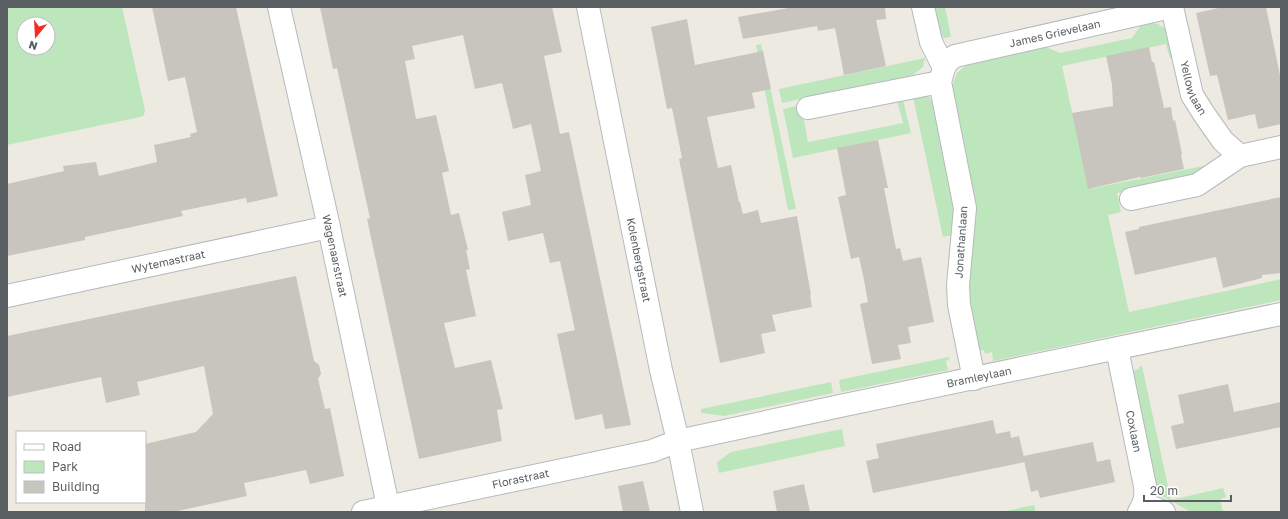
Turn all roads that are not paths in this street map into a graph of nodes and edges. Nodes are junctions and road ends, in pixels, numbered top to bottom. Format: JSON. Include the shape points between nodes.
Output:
{"nodes":[{"id":1,"x":279,"y":7,"type":"edge"},
{"id":2,"x":588,"y":7,"type":"edge"},
{"id":3,"x":923,"y":7,"type":"edge"},
{"id":4,"x":1171,"y":7,"type":"edge"},
{"id":5,"x":942,"y":75,"type":"junction"},
{"id":6,"x":808,"y":108,"type":"dead end"},
{"id":7,"x":1281,"y":147,"type":"edge"},
{"id":8,"x":1240,"y":156,"type":"junction"},
{"id":9,"x":1131,"y":199,"type":"dead end"},
{"id":10,"x":329,"y":227,"type":"junction"},
{"id":11,"x":7,"y":296,"type":"edge"},
{"id":12,"x":1281,"y":314,"type":"edge"},
{"id":13,"x":1117,"y":349,"type":"junction"},
{"id":14,"x":974,"y":379,"type":"junction"},
{"id":15,"x":678,"y":441,"type":"junction"},
{"id":16,"x":388,"y":506,"type":"junction"},
{"id":17,"x":1141,"y":508,"type":"edge"},
{"id":18,"x":363,"y":512,"type":"edge"},
{"id":19,"x":692,"y":512,"type":"edge"},
{"id":20,"x":1164,"y":512,"type":"edge"}],
"edges":[{"from":1,"to":10,"type":"street","name":"Wagenaarstraat"},
{"from":2,"to":15,"type":"street","name":"Kolenbergstraat","via":[[661,370]]},
{"from":3,"to":5,"type":"street","name":"Jonathanlaan"},
{"from":4,"to":5,"type":"street","name":"James Grievelaan","via":[[955,56],[948,60]]},
{"from":4,"to":8,"type":"street","name":"Yellowlaan","via":[[1192,95],[1223,141]]},
{"from":5,"to":6,"type":"street"},
{"from":5,"to":14,"type":"street","name":"Jonathanlaan","via":[[965,208],[958,284],[959,305]]},
{"from":7,"to":8,"type":"street"},
{"from":8,"to":9,"type":"street","via":[[1197,185]]},
{"from":10,"to":11,"type":"street","name":"Wytemastraat"},
{"from":10,"to":16,"type":"street","name":"Wagenaarstraat"},
{"from":12,"to":13,"type":"street","name":"Bramleylaan"},
{"from":13,"to":14,"type":"street","name":"Bramleylaan"},
{"from":13,"to":17,"type":"street","name":"Coxlaan","via":[[1145,486],[1146,494]]},
{"from":14,"to":15,"type":"street","name":"Bramleylaan"},
{"from":15,"to":16,"type":"street","name":"Florastraat","via":[[652,450]]},
{"from":15,"to":19,"type":"street","name":"Kolenbergstraat"},
{"from":16,"to":18,"type":"street","name":"Florastraat"},
{"from":17,"to":20,"type":"street"}]}
